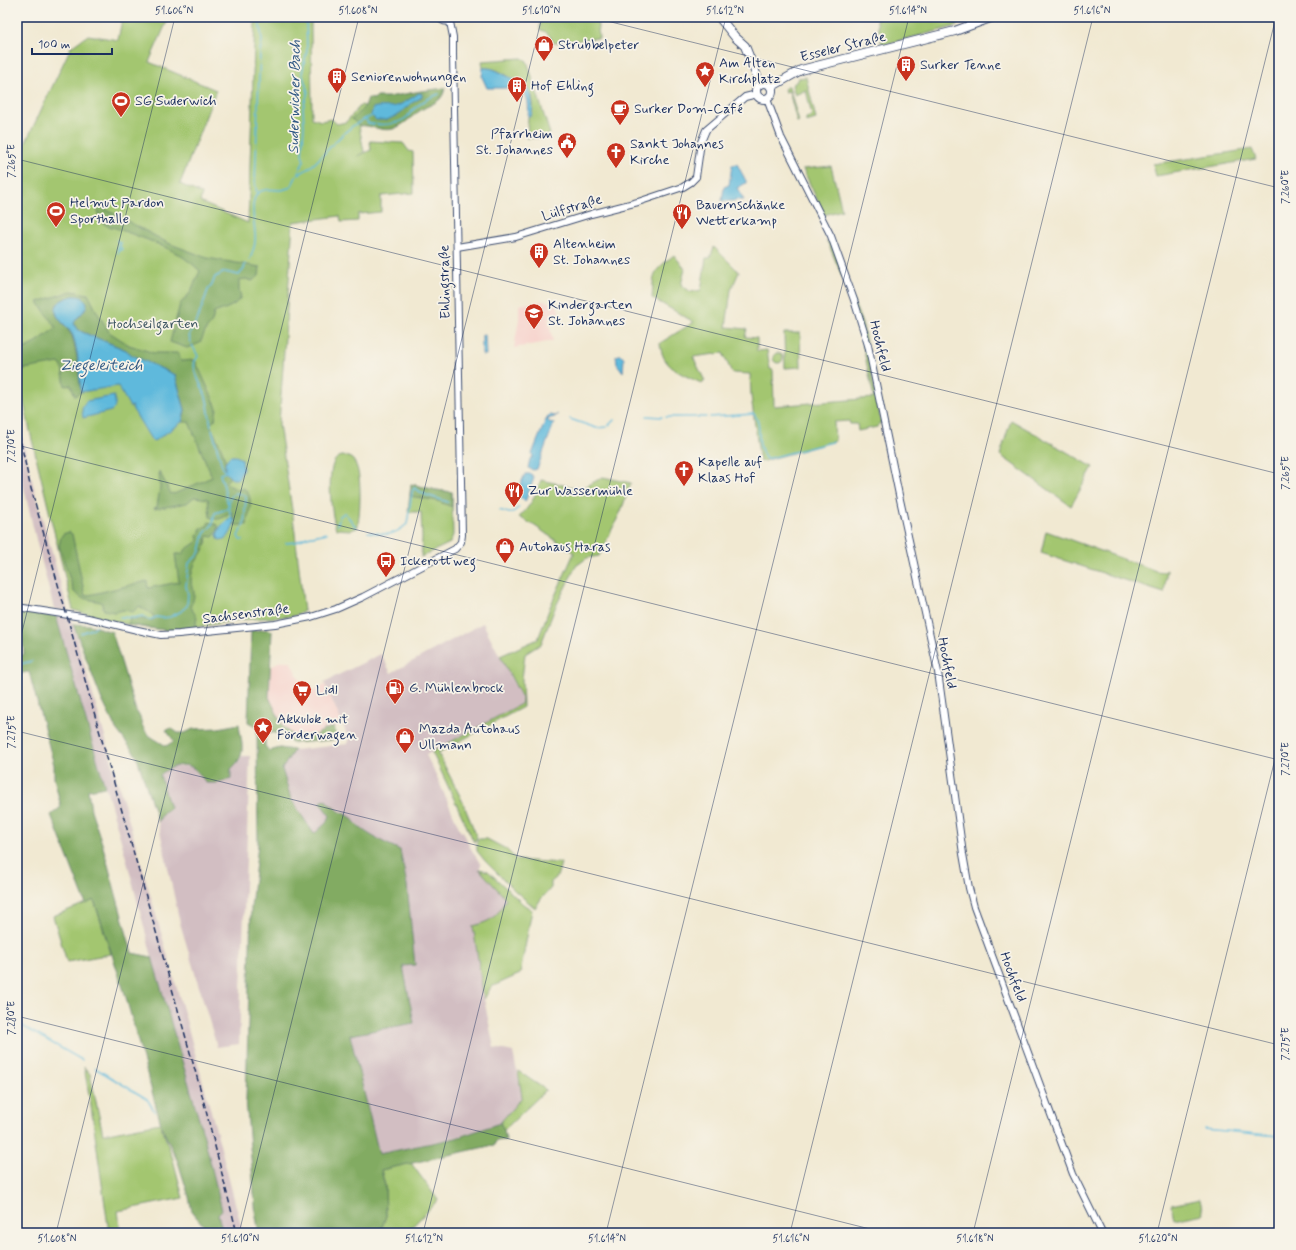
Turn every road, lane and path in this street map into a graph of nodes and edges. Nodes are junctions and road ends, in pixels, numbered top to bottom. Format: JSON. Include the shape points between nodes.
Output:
{"nodes":[{"id":1,"x":439,"y":17,"type":"edge"},
{"id":2,"x":719,"y":17,"type":"edge"},
{"id":3,"x":993,"y":17,"type":"edge"},
{"id":4,"x":452,"y":19,"type":"edge"},
{"id":5,"x":760,"y":84,"type":"junction"},
{"id":6,"x":771,"y":87,"type":"junction"},
{"id":7,"x":756,"y":94,"type":"junction"},
{"id":8,"x":767,"y":98,"type":"junction"},
{"id":9,"x":457,"y":247,"type":"junction"},
{"id":10,"x":461,"y":542,"type":"joint"},
{"id":11,"x":17,"y":607,"type":"edge"},
{"id":12,"x":1102,"y":1233,"type":"edge"}],
"edges":[{"from":1,"to":4,"type":"street","name":"Ehlingstraße","via":[[444,22]]},
{"from":2,"to":5,"type":"main road","via":[[745,46]]},
{"from":3,"to":6,"type":"main road","name":"Esseler Straße","via":[[947,34],[801,70]]},
{"from":4,"to":9,"type":"street","name":"Ehlingstraße"},
{"from":5,"to":6,"type":"main road","via":[[766,83]]},
{"from":5,"to":7,"type":"main road"},
{"from":6,"to":8,"type":"main road","via":[[772,94]]},
{"from":7,"to":8,"type":"main road","via":[[761,98]]},
{"from":7,"to":9,"type":"street","name":"Lülfstraße","via":[[745,97],[706,130],[701,142],[696,177],[683,187],[516,237]]},
{"from":8,"to":12,"type":"street","name":"Hochfeld","via":[[781,137],[831,236],[868,345],[938,672],[963,854],[974,907],[1074,1174]]},
{"from":9,"to":10,"type":"street","name":"Ehlingstraße"},
{"from":10,"to":11,"type":"street","name":"Sachsenstraße","via":[[456,549],[349,603],[311,617],[275,624],[161,635],[88,618]]}]}
